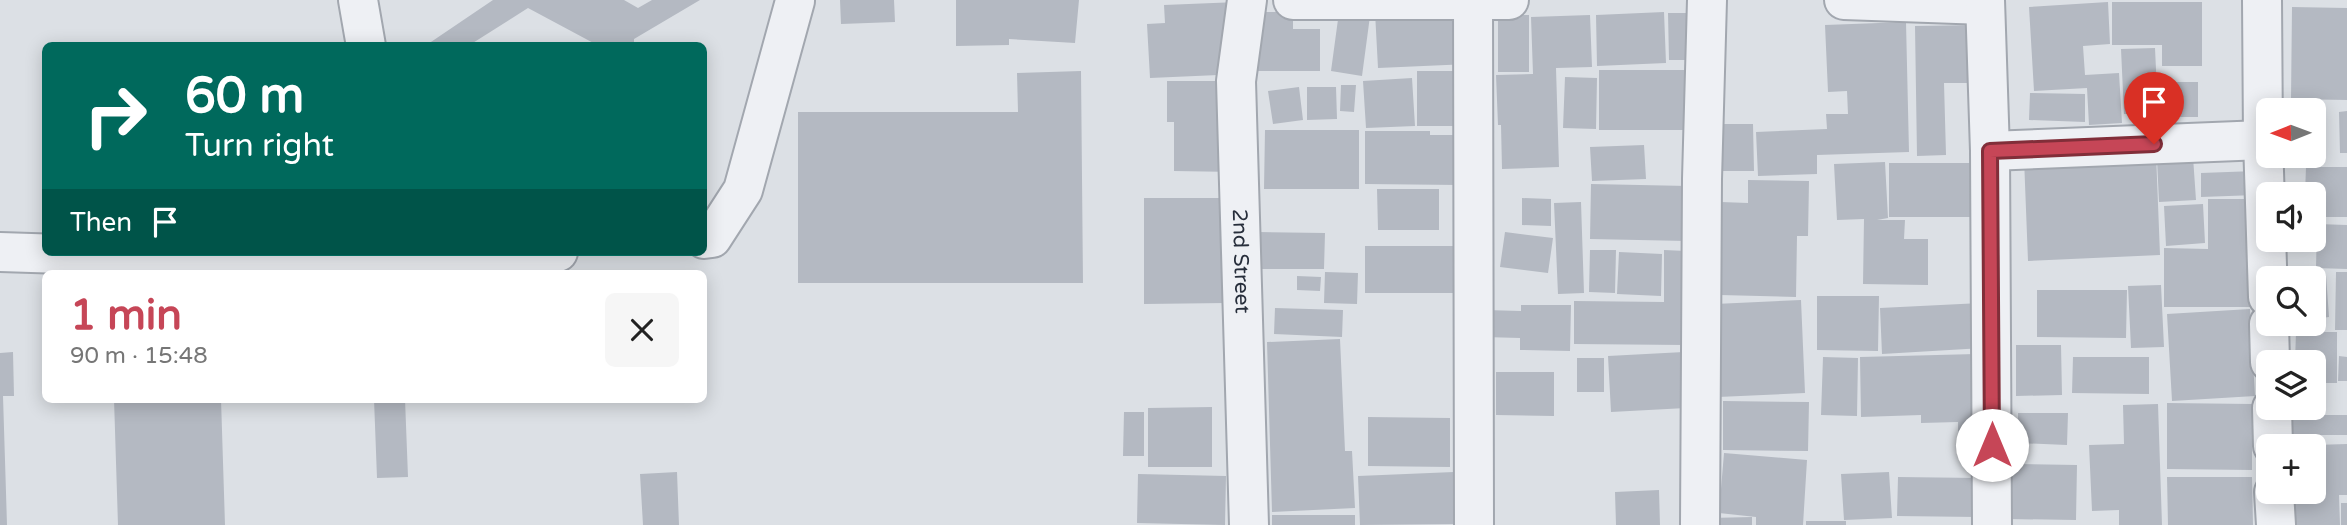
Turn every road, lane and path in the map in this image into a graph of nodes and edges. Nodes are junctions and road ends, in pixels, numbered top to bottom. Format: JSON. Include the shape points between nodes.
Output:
{"nodes":[{"id":1,"x":358,"y":0,"type":"edge"},
{"id":2,"x":1247,"y":0,"type":"edge"},
{"id":3,"x":1293,"y":0,"type":"edge"},
{"id":4,"x":1509,"y":0,"type":"edge"},
{"id":5,"x":1707,"y":0,"type":"edge"},
{"id":6,"x":1844,"y":0,"type":"edge"},
{"id":7,"x":2262,"y":0,"type":"edge"},
{"id":8,"x":795,"y":1,"type":"edge"},
{"id":9,"x":1473,"y":1,"type":"edge"},
{"id":10,"x":1985,"y":2,"type":"edge"},
{"id":11,"x":365,"y":42,"type":"edge"},
{"id":12,"x":2263,"y":98,"type":"edge"},
{"id":13,"x":2256,"y":140,"type":"edge"},
{"id":14,"x":1990,"y":151,"type":"junction"},
{"id":15,"x":2264,"y":168,"type":"edge"},
{"id":16,"x":707,"y":239,"type":"edge"},
{"id":17,"x":0,"y":252,"type":"edge"},
{"id":18,"x":42,"y":253,"type":"edge"},
{"id":19,"x":232,"y":256,"type":"edge"},
{"id":20,"x":471,"y":256,"type":"edge"},
{"id":21,"x":406,"y":259,"type":"edge"},
{"id":22,"x":2267,"y":266,"type":"edge"},
{"id":23,"x":2275,"y":504,"type":"edge"},
{"id":24,"x":1249,"y":525,"type":"edge"},
{"id":25,"x":1474,"y":525,"type":"edge"},
{"id":26,"x":1700,"y":525,"type":"edge"},
{"id":27,"x":1992,"y":525,"type":"edge"},
{"id":28,"x":2276,"y":525,"type":"edge"}],
"edges":[{"from":1,"to":11,"type":"street"},
{"from":2,"to":24,"type":"street","name":"2nd Street","via":[[1236,81]]},
{"from":3,"to":9,"type":"street"},
{"from":4,"to":9,"type":"street"},
{"from":5,"to":26,"type":"street"},
{"from":6,"to":10,"type":"street"},
{"from":7,"to":12,"type":"street"},
{"from":8,"to":16,"type":"street","via":[[743,190],[712,239]]},
{"from":9,"to":25,"type":"street"},
{"from":10,"to":14,"type":"street"},
{"from":13,"to":14,"type":"street"},
{"from":14,"to":27,"type":"street"},
{"from":15,"to":22,"type":"street"},
{"from":17,"to":18,"type":"street"},
{"from":19,"to":21,"type":"street"},
{"from":20,"to":21,"type":"street"},
{"from":23,"to":28,"type":"street"}]}
